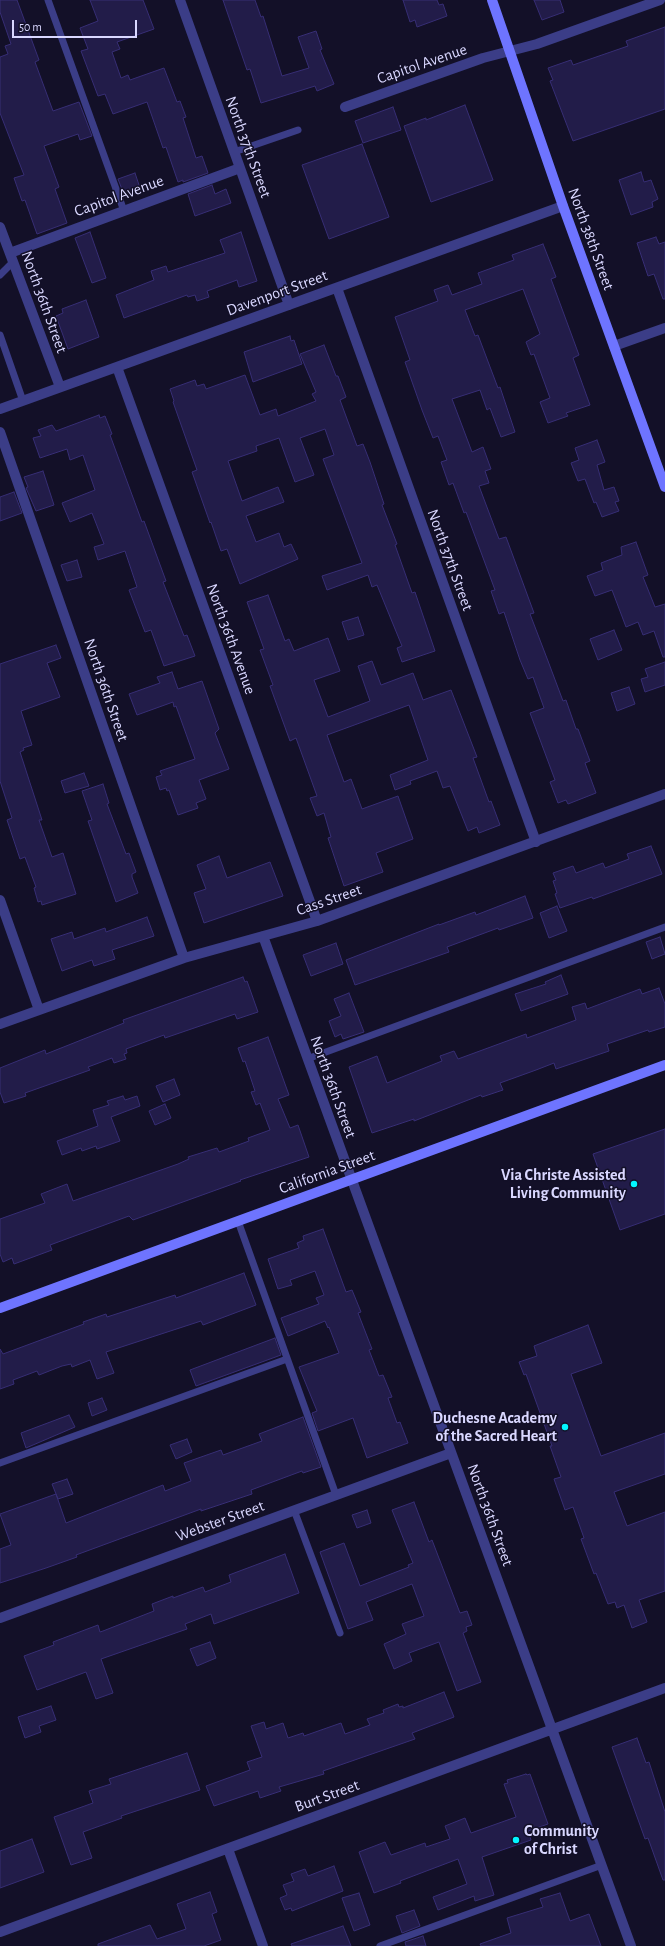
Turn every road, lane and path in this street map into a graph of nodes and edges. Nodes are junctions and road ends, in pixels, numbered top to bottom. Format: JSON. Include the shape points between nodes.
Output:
{"nodes":[{"id":1,"x":48,"y":0,"type":"edge"},
{"id":2,"x":180,"y":0,"type":"edge"},
{"id":3,"x":492,"y":0,"type":"edge"},
{"id":4,"x":653,"y":1,"type":"edge"},
{"id":5,"x":511,"y":52,"type":"junction"},
{"id":6,"x":345,"y":107,"type":"dead end"},
{"id":7,"x":298,"y":130,"type":"dead end"},
{"id":8,"x":234,"y":152,"type":"junction"},
{"id":9,"x":240,"y":168,"type":"junction"},
{"id":10,"x":563,"y":206,"type":"junction"},
{"id":11,"x":124,"y":211,"type":"junction"},
{"id":12,"x":0,"y":227,"type":"edge"},
{"id":13,"x":11,"y":257,"type":"junction"},
{"id":14,"x":0,"y":275,"type":"edge"},
{"id":15,"x":337,"y":288,"type":"junction"},
{"id":16,"x":289,"y":305,"type":"junction"},
{"id":17,"x":665,"y":328,"type":"edge"},
{"id":18,"x":0,"y":334,"type":"edge"},
{"id":19,"x":614,"y":346,"type":"junction"},
{"id":20,"x":118,"y":367,"type":"junction"},
{"id":21,"x":60,"y":387,"type":"junction"},
{"id":22,"x":23,"y":401,"type":"junction"},
{"id":23,"x":0,"y":409,"type":"edge"},
{"id":24,"x":0,"y":432,"type":"edge"},
{"id":25,"x":665,"y":487,"type":"edge"},
{"id":26,"x":665,"y":794,"type":"edge"},
{"id":27,"x":536,"y":842,"type":"junction"},
{"id":28,"x":0,"y":900,"type":"edge"},
{"id":29,"x":317,"y":921,"type":"junction"},
{"id":30,"x":665,"y":927,"type":"edge"},
{"id":31,"x":263,"y":936,"type":"junction"},
{"id":32,"x":184,"y":958,"type":"junction"},
{"id":33,"x":38,"y":1010,"type":"junction"},
{"id":34,"x":0,"y":1024,"type":"edge"},
{"id":35,"x":307,"y":1059,"type":"junction"},
{"id":36,"x":665,"y":1065,"type":"edge"},
{"id":37,"x":351,"y":1180,"type":"junction"},
{"id":38,"x":238,"y":1221,"type":"junction"},
{"id":39,"x":0,"y":1308,"type":"edge"},
{"id":40,"x":287,"y":1359,"type":"junction"},
{"id":41,"x":451,"y":1453,"type":"junction"},
{"id":42,"x":0,"y":1463,"type":"edge"},
{"id":43,"x":336,"y":1495,"type":"junction"},
{"id":44,"x":294,"y":1510,"type":"junction"},
{"id":45,"x":0,"y":1618,"type":"edge"},
{"id":46,"x":340,"y":1633,"type":"dead end"},
{"id":47,"x":665,"y":1688,"type":"edge"},
{"id":48,"x":552,"y":1729,"type":"junction"},
{"id":49,"x":228,"y":1849,"type":"junction"},
{"id":50,"x":602,"y":1865,"type":"junction"},
{"id":51,"x":0,"y":1932,"type":"edge"},
{"id":52,"x":263,"y":1946,"type":"edge"},
{"id":53,"x":380,"y":1946,"type":"edge"},
{"id":54,"x":631,"y":1946,"type":"edge"}],
"edges":[{"from":1,"to":11,"type":"lane"},
{"from":2,"to":8,"type":"street","name":"North 37th Street"},
{"from":3,"to":5,"type":"street","name":"North 38th Street"},
{"from":4,"to":5,"type":"street"},
{"from":5,"to":6,"type":"street","name":"Capitol Avenue","via":[[483,58]]},
{"from":5,"to":10,"type":"street","name":"North 38th Street"},
{"from":7,"to":8,"type":"lane"},
{"from":8,"to":9,"type":"street","name":"North 37th Street"},
{"from":9,"to":11,"type":"street","name":"Capitol Avenue"},
{"from":9,"to":16,"type":"street","name":"North 37th Street"},
{"from":10,"to":15,"type":"street","name":"Davenport Street"},
{"from":10,"to":19,"type":"street","name":"North 38th Street"},
{"from":11,"to":13,"type":"street","name":"Capitol Avenue"},
{"from":12,"to":13,"type":"street","name":"North 36th Street"},
{"from":13,"to":14,"type":"lane"},
{"from":13,"to":21,"type":"street","name":"North 36th Street"},
{"from":15,"to":16,"type":"street","name":"Davenport Street"},
{"from":15,"to":27,"type":"street","name":"North 37th Street"},
{"from":16,"to":20,"type":"street","name":"Davenport Street"},
{"from":17,"to":19,"type":"street"},
{"from":18,"to":22,"type":"lane"},
{"from":19,"to":25,"type":"street","name":"North 38th Street"},
{"from":20,"to":21,"type":"street","name":"Davenport Street"},
{"from":20,"to":29,"type":"street","name":"North 36th Avenue"},
{"from":21,"to":22,"type":"street","name":"Davenport Street"},
{"from":22,"to":23,"type":"street","name":"Davenport Street"},
{"from":24,"to":32,"type":"street","name":"North 36th Street"},
{"from":26,"to":27,"type":"street","name":"Cass Street"},
{"from":27,"to":29,"type":"street","name":"Cass Street"},
{"from":28,"to":33,"type":"street"},
{"from":29,"to":31,"type":"street","name":"Cass Street"},
{"from":30,"to":35,"type":"lane"},
{"from":31,"to":32,"type":"street","name":"Cass Street"},
{"from":31,"to":35,"type":"street","name":"North 36th Street"},
{"from":32,"to":33,"type":"street","name":"Cass Street"},
{"from":33,"to":34,"type":"street","name":"Cass Street"},
{"from":35,"to":37,"type":"street","name":"North 36th Street"},
{"from":36,"to":37,"type":"street","name":"California Street"},
{"from":37,"to":38,"type":"street","name":"California Street"},
{"from":37,"to":41,"type":"street","name":"North 36th Street"},
{"from":38,"to":39,"type":"street","name":"California Street"},
{"from":38,"to":40,"type":"lane"},
{"from":40,"to":42,"type":"lane"},
{"from":40,"to":43,"type":"lane"},
{"from":41,"to":43,"type":"street","name":"Webster Street"},
{"from":41,"to":48,"type":"street","name":"North 36th Street"},
{"from":43,"to":44,"type":"street","name":"Webster Street"},
{"from":44,"to":45,"type":"street","name":"Webster Street"},
{"from":44,"to":46,"type":"lane"},
{"from":47,"to":48,"type":"street","name":"Burt Street"},
{"from":48,"to":49,"type":"street","name":"Burt Street"},
{"from":48,"to":50,"type":"street","name":"North 36th Street"},
{"from":49,"to":51,"type":"street","name":"Burt Street"},
{"from":49,"to":52,"type":"street"},
{"from":50,"to":53,"type":"lane"},
{"from":50,"to":54,"type":"street","name":"North 36th Street"}]}
